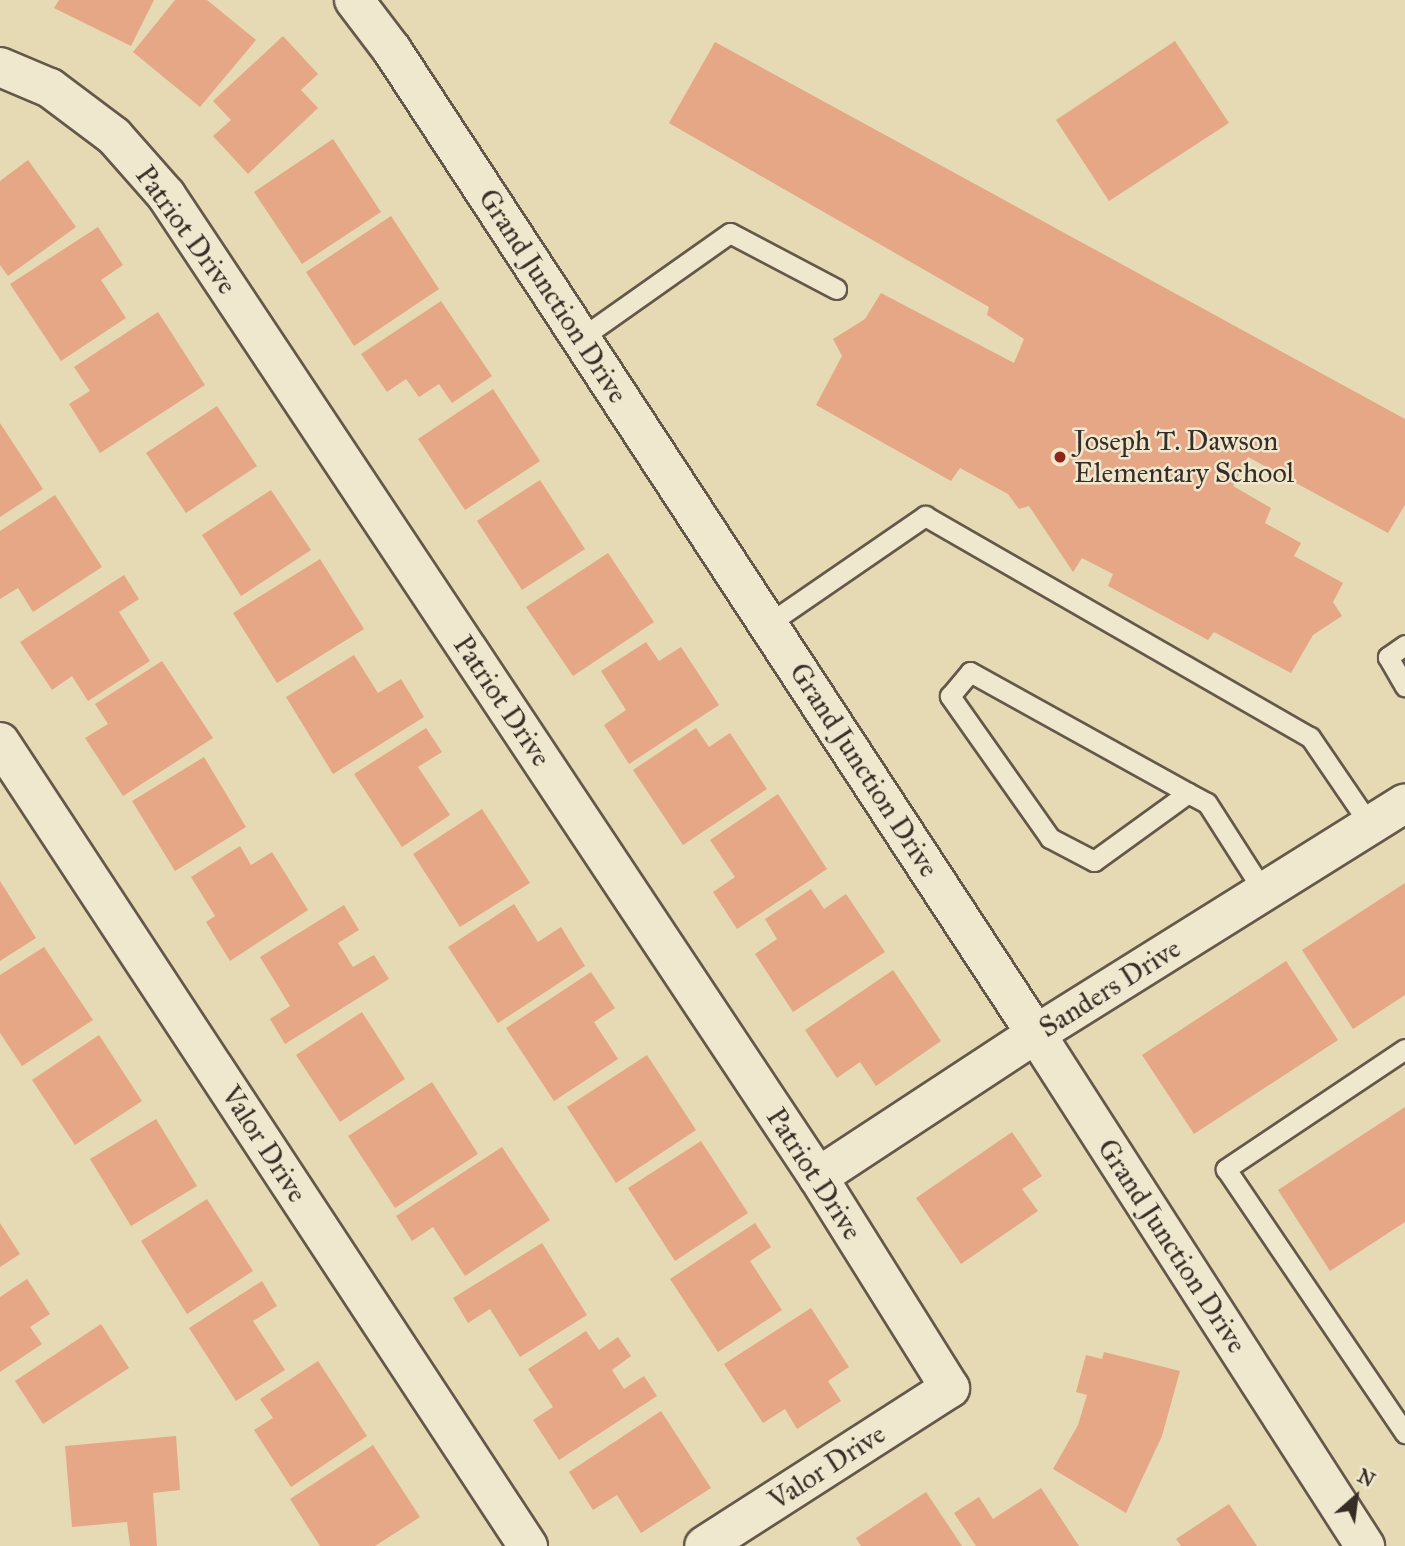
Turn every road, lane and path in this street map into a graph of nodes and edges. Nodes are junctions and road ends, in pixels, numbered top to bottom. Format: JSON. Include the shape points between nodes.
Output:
{"nodes":[{"id":1,"x":354,"y":0,"type":"edge"},
{"id":2,"x":0,"y":67,"type":"edge"},
{"id":3,"x":836,"y":289,"type":"dead end"},
{"id":4,"x":581,"y":338,"type":"junction"},
{"id":5,"x":768,"y":624,"type":"junction"},
{"id":6,"x":1405,"y":645,"type":"edge"},
{"id":7,"x":1405,"y":687,"type":"edge"},
{"id":8,"x":0,"y":742,"type":"edge"},
{"id":9,"x":1188,"y":793,"type":"junction"},
{"id":10,"x":1405,"y":803,"type":"edge"},
{"id":11,"x":1370,"y":825,"type":"junction"},
{"id":12,"x":1264,"y":892,"type":"junction"},
{"id":13,"x":1036,"y":1034,"type":"junction"},
{"id":14,"x":1405,"y":1049,"type":"edge"},
{"id":15,"x":818,"y":1177,"type":"junction"},
{"id":16,"x":950,"y":1388,"type":"joint"},
{"id":17,"x":1404,"y":1431,"type":"edge"},
{"id":18,"x":528,"y":1546,"type":"edge"},
{"id":19,"x":704,"y":1546,"type":"edge"},
{"id":20,"x":1365,"y":1546,"type":"edge"}],
"edges":[{"from":1,"to":4,"type":"street","name":"Grand Junction Drive","via":[[392,50]]},
{"from":2,"to":15,"type":"street","name":"Patriot Drive","via":[[50,88],[114,136],[166,195]]},
{"from":3,"to":4,"type":"lane","via":[[730,233]]},
{"from":4,"to":5,"type":"street","name":"Grand Junction Drive"},
{"from":5,"to":11,"type":"lane","via":[[925,516],[1310,737]]},
{"from":5,"to":13,"type":"street","name":"Grand Junction Drive"},
{"from":6,"to":7,"type":"lane","via":[[1388,657]]},
{"from":8,"to":18,"type":"street","name":"Valor Drive"},
{"from":9,"to":9,"type":"lane","via":[[970,672],[950,696],[1050,838],[1094,860]]},
{"from":9,"to":12,"type":"lane","via":[[1207,803]]},
{"from":10,"to":11,"type":"street","name":"Sanders Drive"},
{"from":11,"to":12,"type":"street","name":"Sanders Drive"},
{"from":12,"to":13,"type":"street","name":"Sanders Drive"},
{"from":13,"to":15,"type":"street","name":"Sanders Drive"},
{"from":13,"to":20,"type":"street","name":"Grand Junction Drive"},
{"from":14,"to":17,"type":"lane","via":[[1226,1169]]},
{"from":15,"to":16,"type":"street","name":"Patriot Drive"},
{"from":16,"to":19,"type":"street","name":"Valor Drive"}]}
